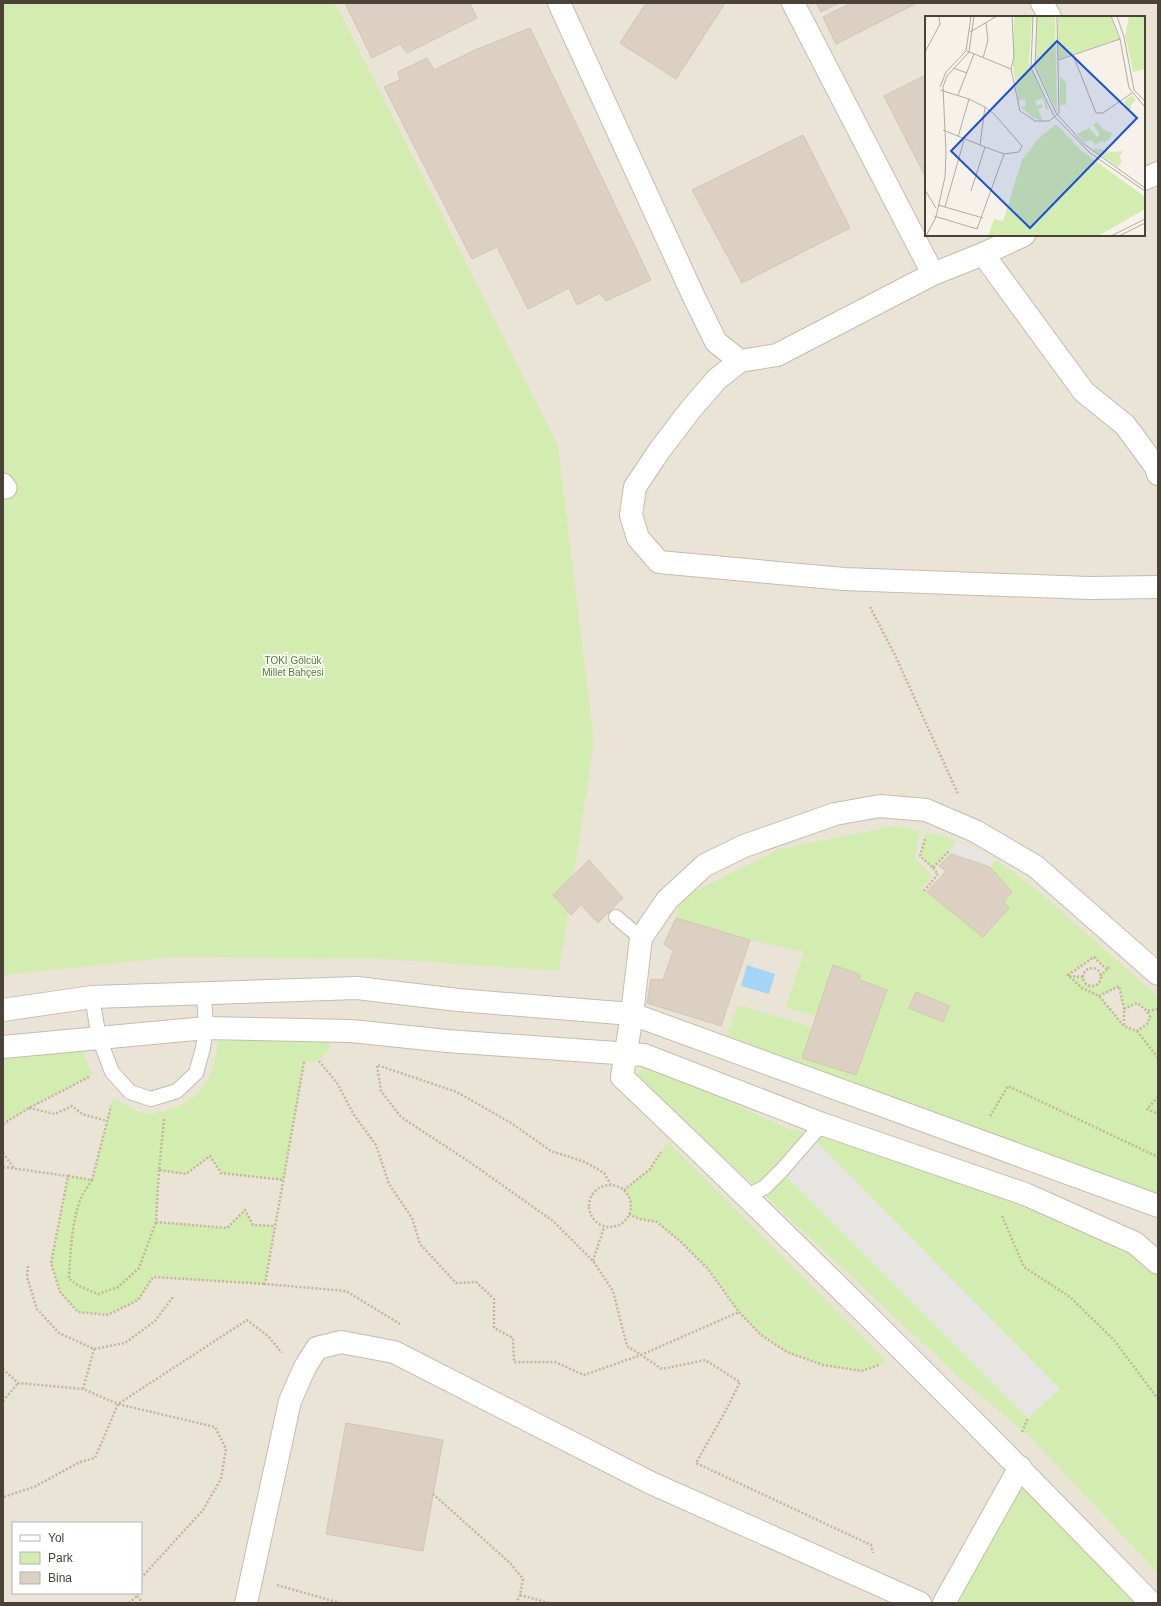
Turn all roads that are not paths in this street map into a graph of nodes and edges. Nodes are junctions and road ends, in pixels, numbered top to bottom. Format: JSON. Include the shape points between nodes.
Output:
{"nodes":[{"id":1,"x":559,"y":3,"type":"edge"},
{"id":2,"x":793,"y":3,"type":"edge"},
{"id":3,"x":1042,"y":3,"type":"edge"},
{"id":4,"x":1049,"y":16,"type":"edge"},
{"id":5,"x":1158,"y":173,"type":"edge"},
{"id":6,"x":1145,"y":179,"type":"edge"},
{"id":7,"x":1022,"y":236,"type":"edge"},
{"id":8,"x":983,"y":254,"type":"junction"},
{"id":9,"x":933,"y":274,"type":"junction"},
{"id":10,"x":740,"y":361,"type":"junction"},
{"id":11,"x":1158,"y":474,"type":"edge"},
{"id":12,"x":1158,"y":587,"type":"edge"},
{"id":13,"x":616,"y":917,"type":"dead end"},
{"id":14,"x":641,"y":938,"type":"junction"},
{"id":15,"x":1158,"y":974,"type":"edge"},
{"id":16,"x":204,"y":993,"type":"junction"},
{"id":17,"x":92,"y":997,"type":"junction"},
{"id":18,"x":3,"y":1010,"type":"edge"},
{"id":19,"x":632,"y":1014,"type":"junction"},
{"id":20,"x":206,"y":1028,"type":"junction"},
{"id":21,"x":99,"y":1038,"type":"junction"},
{"id":22,"x":3,"y":1047,"type":"edge"},
{"id":23,"x":626,"y":1053,"type":"junction"},
{"id":24,"x":822,"y":1124,"type":"junction"},
{"id":25,"x":748,"y":1196,"type":"junction"},
{"id":26,"x":1158,"y":1206,"type":"edge"},
{"id":27,"x":1158,"y":1263,"type":"edge"},
{"id":28,"x":1020,"y":1467,"type":"junction"},
{"id":29,"x":246,"y":1603,"type":"edge"},
{"id":30,"x":920,"y":1603,"type":"edge"},
{"id":31,"x":944,"y":1603,"type":"edge"},
{"id":32,"x":1151,"y":1603,"type":"edge"}],
"edges":[{"from":1,"to":10,"type":"street","via":[[716,342]]},
{"from":2,"to":9,"type":"street"},
{"from":3,"to":4,"type":"street"},
{"from":5,"to":6,"type":"street"},
{"from":7,"to":8,"type":"street"},
{"from":8,"to":9,"type":"street"},
{"from":8,"to":11,"type":"street","via":[[1084,392],[1125,425],[1156,467]]},
{"from":9,"to":10,"type":"street","via":[[777,355]]},
{"from":10,"to":12,"type":"street","via":[[717,379],[691,409],[635,487],[631,515],[638,538],[659,562],[854,579],[1089,588]]},
{"from":13,"to":14,"type":"lane"},
{"from":14,"to":15,"type":"street","via":[[667,900],[705,865],[744,846],[835,814],[880,806],[926,810],[975,831],[1035,866]]},
{"from":14,"to":19,"type":"street"},
{"from":16,"to":17,"type":"street"},
{"from":16,"to":19,"type":"street","via":[[357,988],[458,1000]]},
{"from":16,"to":20,"type":"lane"},
{"from":17,"to":18,"type":"street"},
{"from":17,"to":21,"type":"lane"},
{"from":19,"to":23,"type":"street"},
{"from":19,"to":26,"type":"street"},
{"from":20,"to":21,"type":"street"},
{"from":20,"to":21,"type":"lane","via":[[196,1073],[177,1091],[151,1099],[130,1092],[112,1072]]},
{"from":20,"to":23,"type":"street","via":[[351,1031],[447,1041]]},
{"from":21,"to":22,"type":"street"},
{"from":23,"to":24,"type":"street","via":[[644,1055]]},
{"from":23,"to":25,"type":"street","via":[[622,1077]]},
{"from":24,"to":25,"type":"lane","via":[[765,1186]]},
{"from":24,"to":27,"type":"street","via":[[1025,1194],[1135,1243]]},
{"from":25,"to":28,"type":"street"},
{"from":28,"to":31,"type":"street"},
{"from":28,"to":32,"type":"street"},
{"from":29,"to":30,"type":"street","via":[[290,1401],[305,1367],[317,1348],[341,1342],[394,1352],[651,1483]]}]}
